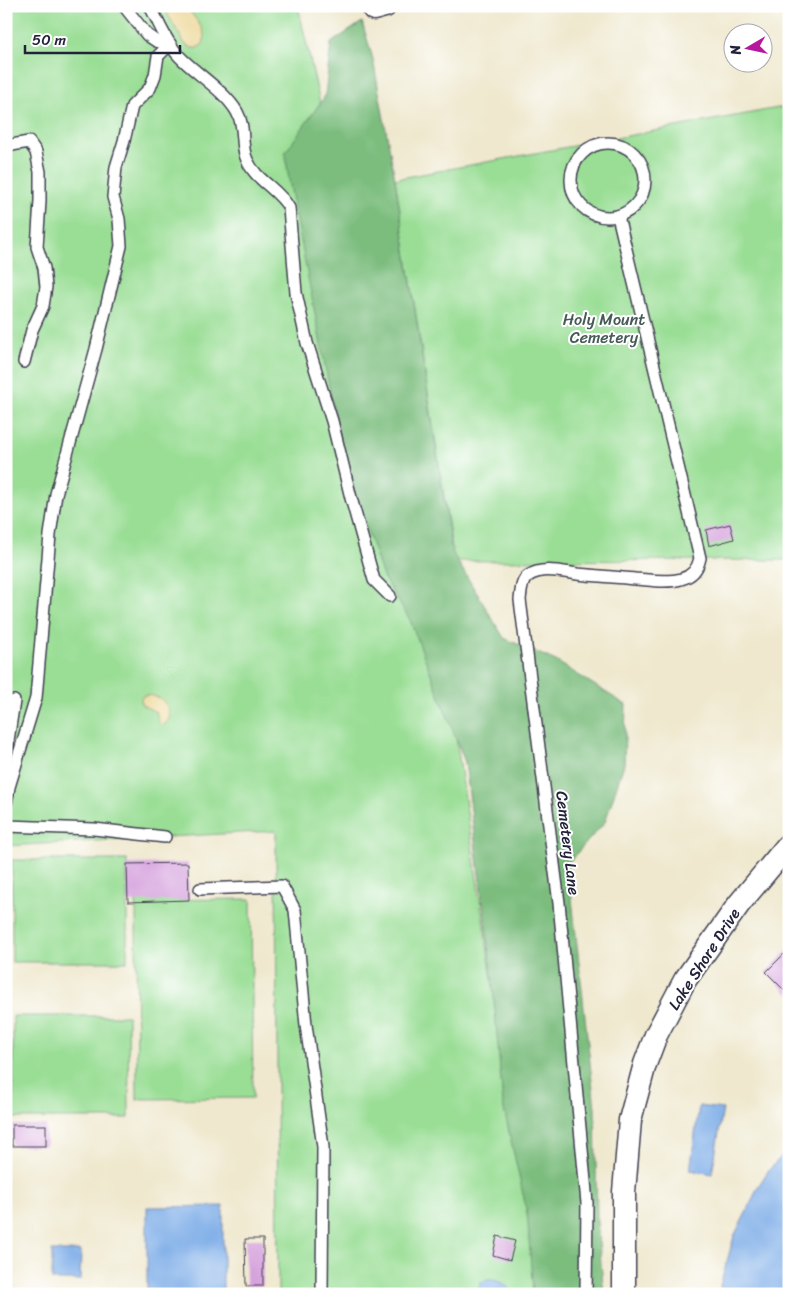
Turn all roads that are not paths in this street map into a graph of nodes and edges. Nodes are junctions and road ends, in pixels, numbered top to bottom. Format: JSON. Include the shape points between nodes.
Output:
{"nodes":[{"id":1,"x":124,"y":6,"type":"edge"},
{"id":2,"x":150,"y":6,"type":"edge"},
{"id":3,"x":170,"y":44,"type":"junction"},
{"id":4,"x":6,"y":146,"type":"edge"},
{"id":5,"x":618,"y":216,"type":"junction"},
{"id":6,"x":24,"y":362,"type":"dead end"},
{"id":7,"x":390,"y":596,"type":"dead end"},
{"id":8,"x":14,"y":701,"type":"dead end"},
{"id":9,"x":6,"y":754,"type":"edge"},
{"id":10,"x":6,"y":804,"type":"edge"},
{"id":11,"x":6,"y":826,"type":"edge"},
{"id":12,"x":165,"y":837,"type":"dead end"},
{"id":13,"x":789,"y":844,"type":"edge"},
{"id":14,"x":200,"y":889,"type":"dead end"},
{"id":15,"x":322,"y":1294,"type":"edge"},
{"id":16,"x":586,"y":1294,"type":"edge"},
{"id":17,"x":624,"y":1294,"type":"edge"}],
"edges":[{"from":1,"to":3,"type":"lane","via":[[147,35]]},
{"from":2,"to":3,"type":"lane"},
{"from":3,"to":7,"type":"lane","via":[[236,112],[243,128],[246,159],[256,175],[289,208],[296,293],[307,343],[332,421],[374,580]]},
{"from":3,"to":10,"type":"lane","via":[[158,56],[150,88],[132,106],[116,167],[113,196],[121,246],[56,494],[36,698]]},
{"from":4,"to":6,"type":"lane","via":[[29,142],[36,152],[40,172],[37,247],[46,286],[43,306],[32,330]]},
{"from":5,"to":5,"type":"lane","via":[[636,206],[643,194],[644,170],[631,150],[617,143],[596,144],[587,148],[572,168],[573,194],[580,205],[600,217]]},
{"from":5,"to":16,"type":"lane","name":"Cemetery Lane","via":[[700,558],[693,573],[682,579],[665,581],[546,570],[526,577],[521,586],[520,600],[559,902],[587,1203]]},
{"from":8,"to":9,"type":"lane"},
{"from":11,"to":12,"type":"lane","via":[[94,828]]},
{"from":13,"to":17,"type":"street","name":"Lake Shore Drive","via":[[739,904],[685,980],[656,1034],[645,1064],[630,1120],[624,1192]]},
{"from":14,"to":15,"type":"lane","via":[[282,886],[295,910],[323,1147]]}]}
